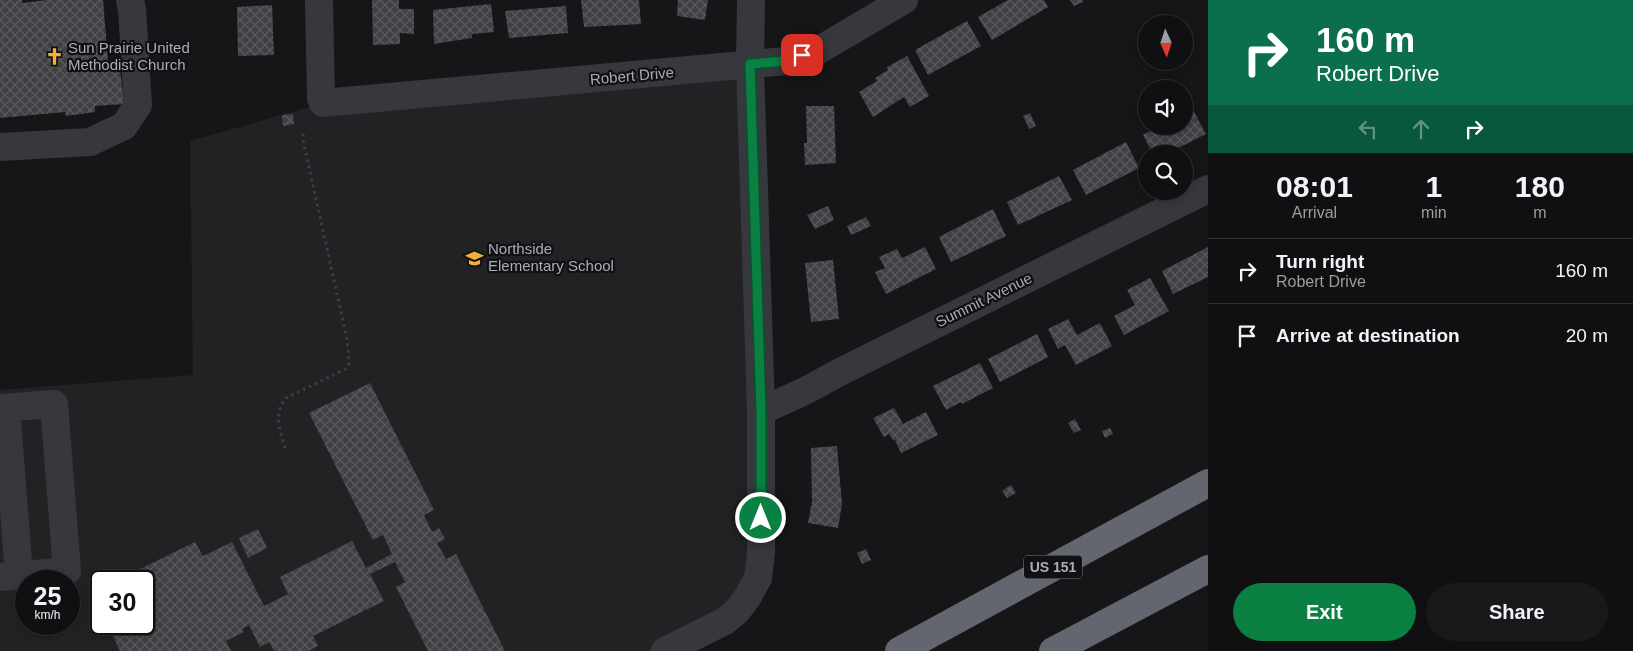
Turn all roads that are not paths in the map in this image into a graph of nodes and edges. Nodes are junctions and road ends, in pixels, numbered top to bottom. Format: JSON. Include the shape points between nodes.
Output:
{"nodes":[{"id":1,"x":130,"y":0,"type":"edge"},
{"id":2,"x":320,"y":0,"type":"edge"},
{"id":3,"x":750,"y":0,"type":"edge"},
{"id":4,"x":904,"y":0,"type":"edge"},
{"id":5,"x":750,"y":64,"type":"junction"},
{"id":6,"x":0,"y":147,"type":"edge"},
{"id":7,"x":1208,"y":189,"type":"edge"},
{"id":8,"x":3,"y":408,"type":"edge"},
{"id":9,"x":761,"y":411,"type":"junction"},
{"id":10,"x":1208,"y":484,"type":"edge"},
{"id":11,"x":1208,"y":569,"type":"edge"},
{"id":12,"x":10,"y":576,"type":"edge"},
{"id":13,"x":665,"y":651,"type":"edge"},
{"id":14,"x":899,"y":651,"type":"edge"},
{"id":15,"x":1052,"y":651,"type":"edge"}],
"edges":[{"from":1,"to":6,"type":"street","via":[[138,105],[124,126],[90,142]]},
{"from":2,"to":5,"type":"street","name":"Robert Drive","via":[[323,103]]},
{"from":3,"to":5,"type":"street"},
{"from":4,"to":5,"type":"street","name":"Robert Drive","via":[[819,50],[786,61]]},
{"from":5,"to":9,"type":"street"},
{"from":7,"to":9,"type":"street","name":"Summit Avenue"},
{"from":8,"to":12,"type":"street"},
{"from":8,"to":12,"type":"street","via":[[54,404],[67,571]]},
{"from":9,"to":13,"type":"street","via":[[761,553],[758,578],[747,598],[725,621]]},
{"from":10,"to":14,"type":"highway","number":"US 151"},
{"from":11,"to":15,"type":"highway"}]}
